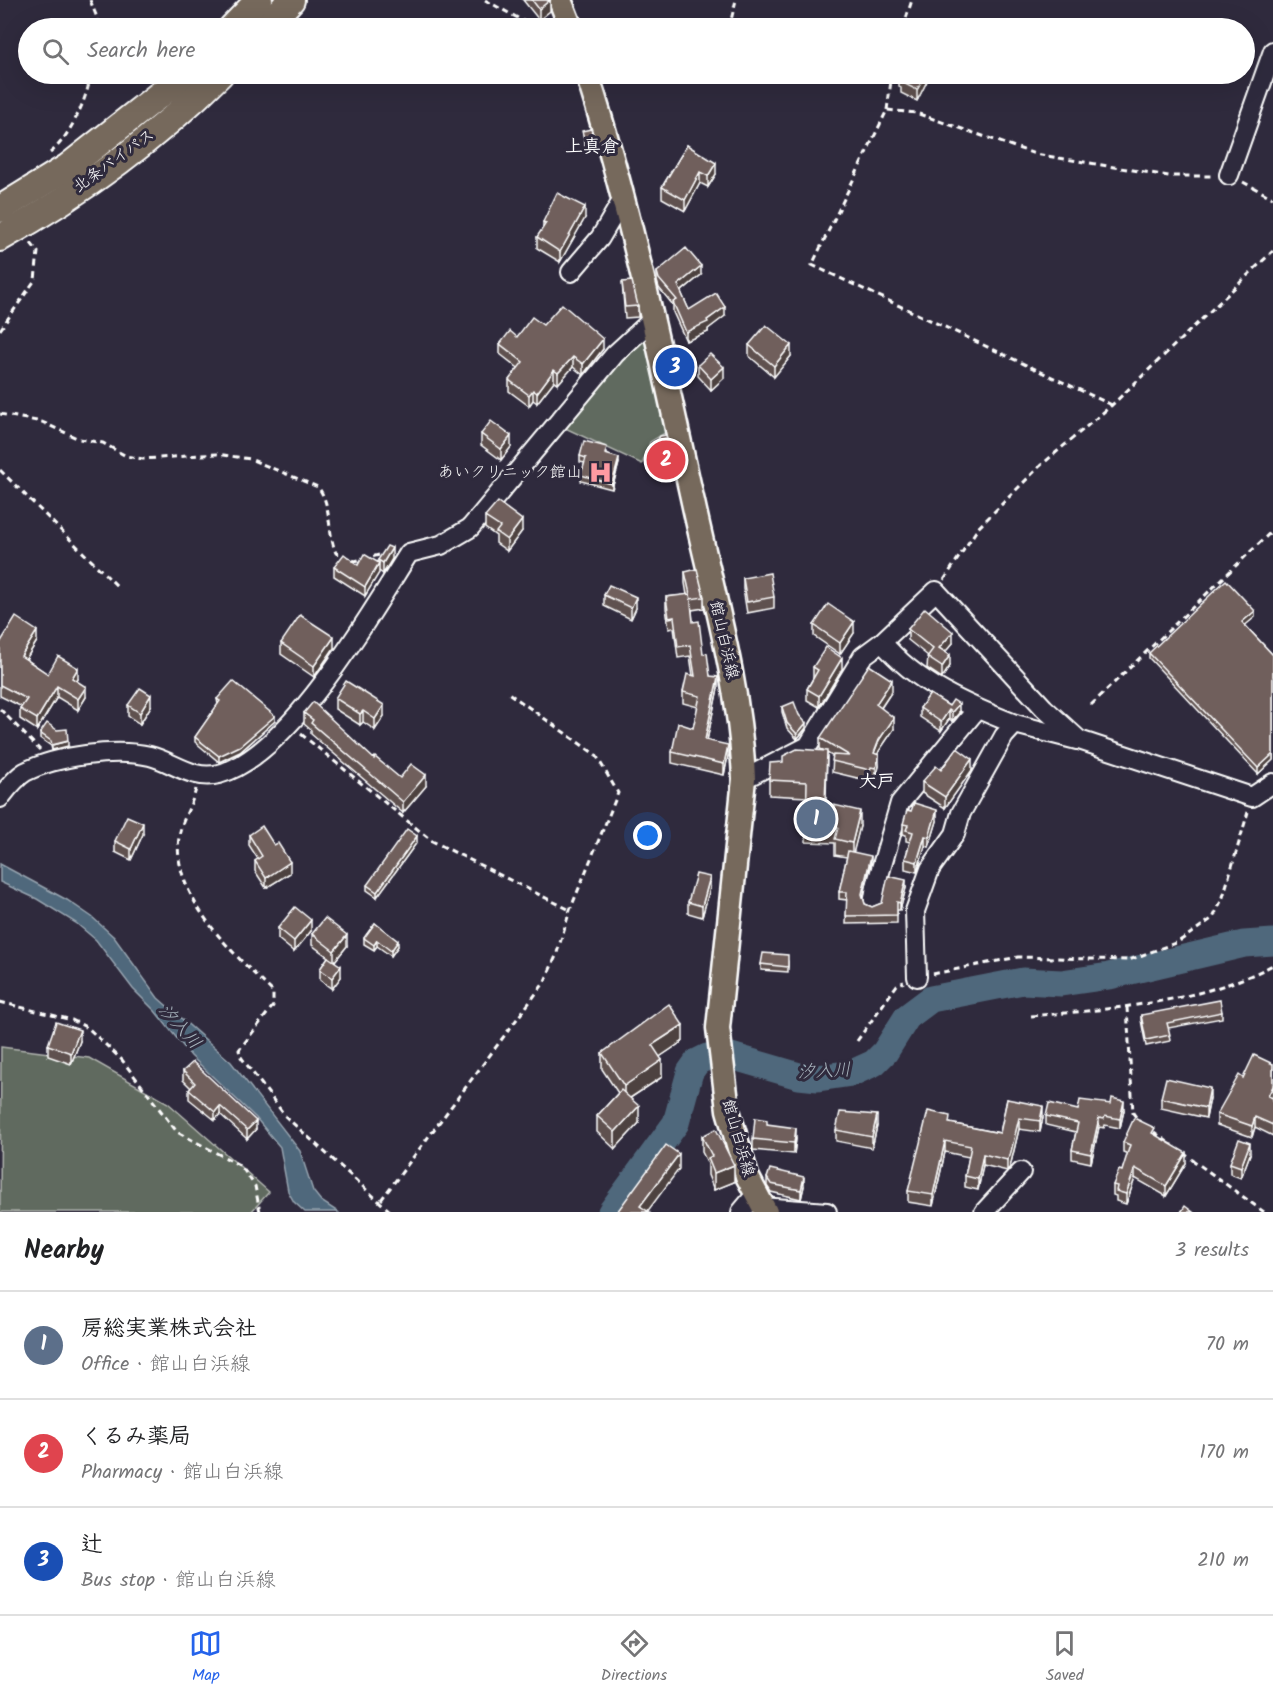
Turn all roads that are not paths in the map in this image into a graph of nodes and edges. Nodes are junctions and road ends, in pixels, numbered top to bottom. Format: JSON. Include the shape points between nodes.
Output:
{"nodes":[{"id":1,"x":259,"y":0,"type":"edge"},
{"id":2,"x":291,"y":0,"type":"edge"},
{"id":3,"x":560,"y":0,"type":"edge"},
{"id":4,"x":242,"y":18,"type":"edge"},
{"id":5,"x":274,"y":18,"type":"edge"},
{"id":6,"x":567,"y":18,"type":"edge"},
{"id":7,"x":1273,"y":51,"type":"edge"},
{"id":8,"x":173,"y":84,"type":"edge"},
{"id":9,"x":209,"y":84,"type":"edge"},
{"id":10,"x":589,"y":84,"type":"edge"},
{"id":11,"x":1229,"y":175,"type":"road end"},
{"id":12,"x":623,"y":200,"type":"junction"},
{"id":13,"x":0,"y":209,"type":"edge"},
{"id":14,"x":10,"y":233,"type":"edge"},
{"id":15,"x":571,"y":272,"type":"dead end"},
{"id":16,"x":653,"y":319,"type":"junction"},
{"id":17,"x":882,"y":642,"type":"junction"},
{"id":18,"x":977,"y":709,"type":"junction"},
{"id":19,"x":1015,"y":724,"type":"junction"},
{"id":20,"x":1079,"y":740,"type":"junction"},
{"id":21,"x":744,"y":779,"type":"junction"},
{"id":22,"x":1273,"y":783,"type":"edge"},
{"id":23,"x":0,"y":798,"type":"edge"},
{"id":24,"x":873,"y":904,"type":"edge"},
{"id":25,"x":917,"y":977,"type":"road end"},
{"id":26,"x":1021,"y":1172,"type":"dead end"},
{"id":27,"x":756,"y":1206,"type":"edge"},
{"id":28,"x":827,"y":1212,"type":"edge"},
{"id":29,"x":984,"y":1212,"type":"edge"}],
"edges":[{"from":1,"to":4,"type":"highway"},
{"from":2,"to":5,"type":"highway"},
{"from":3,"to":6,"type":"main road"},
{"from":7,"to":11,"type":"street"},
{"from":8,"to":13,"type":"highway","name":"北条バイパス","via":[[68,167]]},
{"from":9,"to":14,"type":"highway","name":"北条バイパス","via":[[146,139]]},
{"from":10,"to":12,"type":"main road","name":"館山白浜線"},
{"from":12,"to":15,"type":"street","via":[[600,238]]},
{"from":12,"to":16,"type":"main road","name":"館山白浜線"},
{"from":16,"to":21,"type":"main road","name":"館山白浜線","via":[[733,681]]},
{"from":16,"to":23,"type":"street","via":[[615,354],[470,528],[441,545],[409,554],[319,689],[263,749],[240,765],[219,774],[200,776],[150,756],[108,754],[52,762],[24,773]]},
{"from":17,"to":18,"type":"street","via":[[922,680]]},
{"from":17,"to":20,"type":"street","via":[[936,591],[1044,708]]},
{"from":17,"to":21,"type":"street","via":[[862,656],[808,746]]},
{"from":18,"to":19,"type":"street"},
{"from":18,"to":24,"type":"street","via":[[900,803]]},
{"from":19,"to":20,"type":"street"},
{"from":19,"to":25,"type":"street","via":[[1004,736],[961,813],[956,834],[930,869],[915,911]]},
{"from":20,"to":22,"type":"street","via":[[1252,797]]},
{"from":21,"to":27,"type":"main road","name":"館山白浜線","via":[[718,1028],[728,1110]]},
{"from":26,"to":29,"type":"street"},
{"from":27,"to":28,"type":"street"}]}
